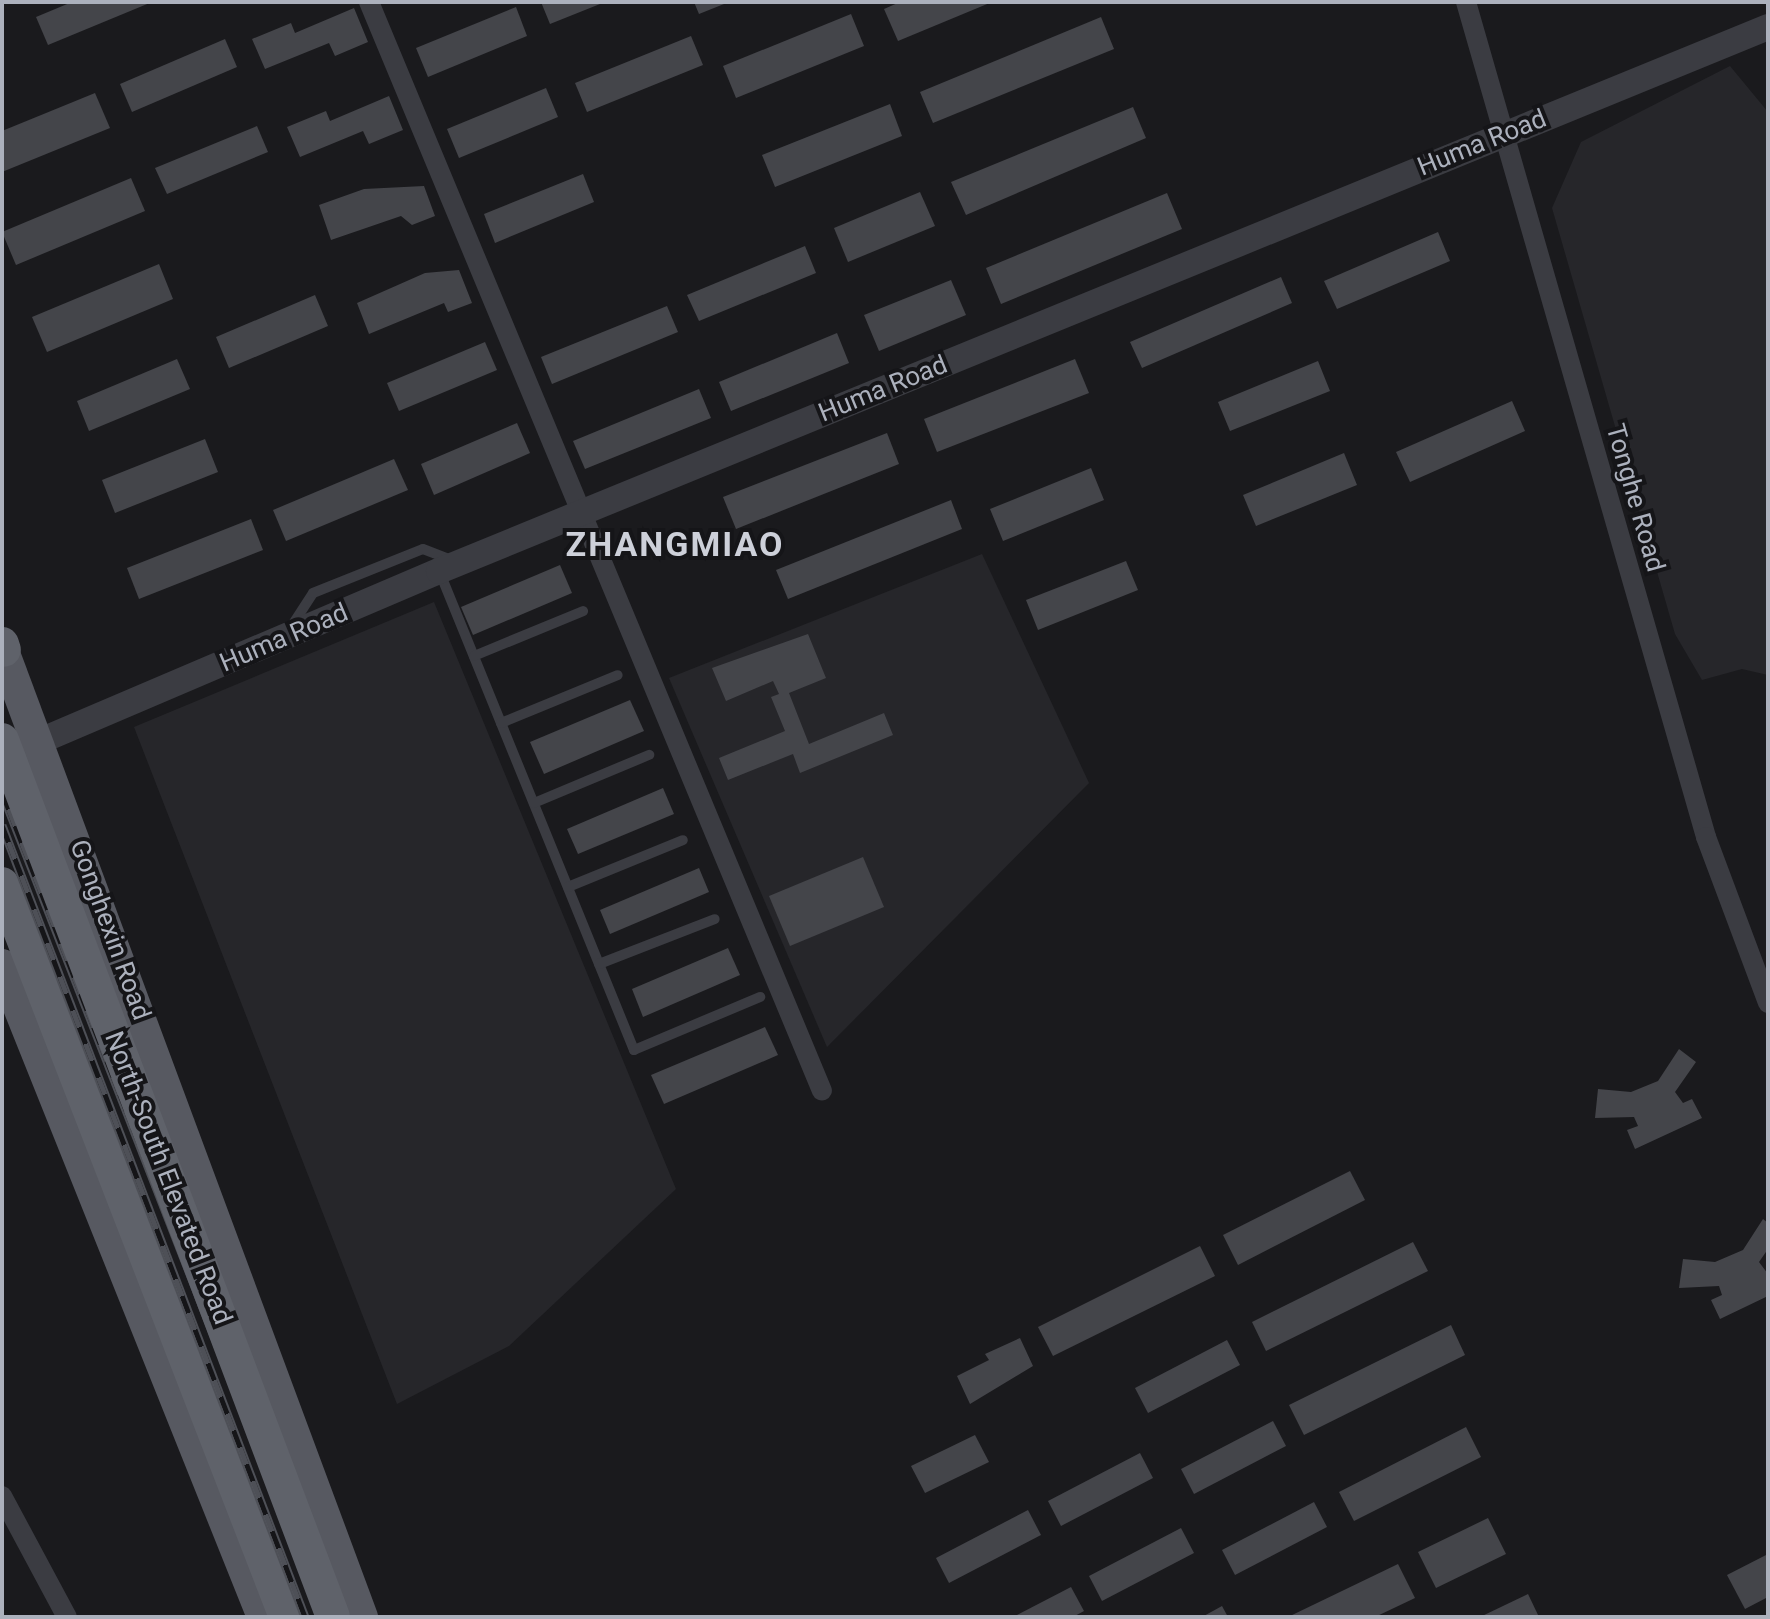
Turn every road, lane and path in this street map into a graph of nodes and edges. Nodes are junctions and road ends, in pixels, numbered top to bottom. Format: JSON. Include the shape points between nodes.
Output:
{"nodes":[{"id":1,"x":369,"y":2,"type":"edge"},
{"id":2,"x":1466,"y":2,"type":"edge"},
{"id":3,"x":1768,"y":27,"type":"edge"},
{"id":4,"x":1503,"y":134,"type":"junction"},
{"id":5,"x":580,"y":513,"type":"junction"},
{"id":6,"x":450,"y":567,"type":"junction"},
{"id":7,"x":583,"y":611,"type":"dead end"},
{"id":8,"x":3,"y":647,"type":"edge"},
{"id":9,"x":474,"y":656,"type":"junction"},
{"id":10,"x":618,"y":675,"type":"dead end"},
{"id":11,"x":501,"y":723,"type":"junction"},
{"id":12,"x":2,"y":740,"type":"edge"},
{"id":13,"x":41,"y":742,"type":"junction"},
{"id":14,"x":649,"y":755,"type":"dead end"},
{"id":15,"x":2,"y":761,"type":"edge"},
{"id":16,"x":534,"y":803,"type":"junction"},
{"id":17,"x":683,"y":840,"type":"dead end"},
{"id":18,"x":2,"y":884,"type":"edge"},
{"id":19,"x":568,"y":887,"type":"junction"},
{"id":20,"x":715,"y":919,"type":"dead end"},
{"id":21,"x":599,"y":964,"type":"junction"},
{"id":22,"x":2,"y":965,"type":"edge"},
{"id":23,"x":760,"y":997,"type":"dead end"},
{"id":24,"x":1768,"y":1003,"type":"edge"},
{"id":25,"x":822,"y":1091,"type":"dead end"},
{"id":26,"x":172,"y":1101,"type":"junction"},
{"id":27,"x":71,"y":1138,"type":"junction"},
{"id":28,"x":2,"y":1496,"type":"edge"},
{"id":29,"x":67,"y":1617,"type":"edge"},
{"id":30,"x":245,"y":1617,"type":"edge"},
{"id":31,"x":263,"y":1617,"type":"edge"},
{"id":32,"x":286,"y":1617,"type":"edge"},
{"id":33,"x":333,"y":1617,"type":"edge"},
{"id":34,"x":362,"y":1617,"type":"edge"},
{"id":35,"x":381,"y":1617,"type":"edge"}],
"edges":[{"from":1,"to":5,"type":"street"},
{"from":2,"to":4,"type":"street","name":"Tonghe Road"},
{"from":3,"to":4,"type":"street","name":"Huma Road"},
{"from":4,"to":5,"type":"street","name":"Huma Road"},
{"from":4,"to":24,"type":"street","name":"Tonghe Road","via":[[1706,837]]},
{"from":5,"to":6,"type":"street","name":"Huma Road"},
{"from":5,"to":25,"type":"street"},
{"from":6,"to":9,"type":"lane"},
{"from":6,"to":13,"type":"street","name":"Huma Road"},
{"from":7,"to":9,"type":"lane"},
{"from":8,"to":13,"type":"main road","name":"Gonghexin Road"},
{"from":9,"to":11,"type":"lane"},
{"from":10,"to":11,"type":"lane"},
{"from":11,"to":16,"type":"lane"},
{"from":12,"to":33,"type":"highway","name":"North-South Elevated Road","bridge":true},
{"from":13,"to":15,"type":"street","name":"Huma Road"},
{"from":13,"to":26,"type":"main road","name":"Gonghexin Road"},
{"from":14,"to":16,"type":"lane"},
{"from":16,"to":19,"type":"lane"},
{"from":17,"to":19,"type":"lane"},
{"from":18,"to":32,"type":"highway","name":"North-South Elevated Road"},
{"from":19,"to":21,"type":"lane"},
{"from":20,"to":21,"type":"lane"},
{"from":21,"to":23,"type":"lane","via":[[634,1050]]},
{"from":22,"to":27,"type":"main road"},
{"from":26,"to":34,"type":"main road","name":"Gonghexin Road"},
{"from":26,"to":35,"type":"main road","via":[[202,1142]]},
{"from":27,"to":30,"type":"main road","via":[[85,1209]]},
{"from":27,"to":31,"type":"main road"},
{"from":28,"to":29,"type":"street"}]}
